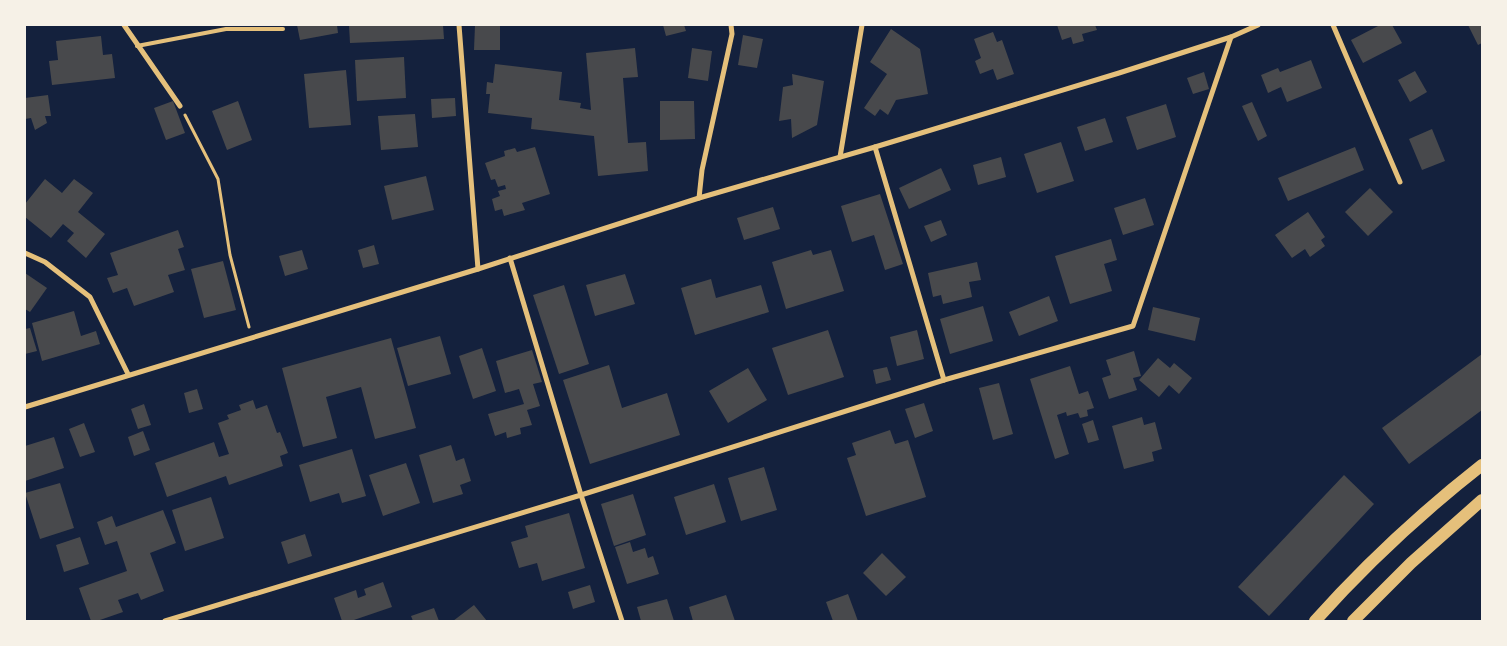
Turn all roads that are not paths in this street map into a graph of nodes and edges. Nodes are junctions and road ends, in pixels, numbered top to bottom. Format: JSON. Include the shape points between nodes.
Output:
{"nodes":[{"id":1,"x":124,"y":25,"type":"edge"},
{"id":2,"x":459,"y":25,"type":"edge"},
{"id":3,"x":731,"y":25,"type":"edge"},
{"id":4,"x":862,"y":25,"type":"edge"},
{"id":5,"x":1258,"y":25,"type":"edge"},
{"id":6,"x":1333,"y":25,"type":"edge"},
{"id":7,"x":283,"y":29,"type":"dead end"},
{"id":8,"x":1231,"y":37,"type":"junction"},
{"id":9,"x":137,"y":46,"type":"junction"},
{"id":10,"x":180,"y":106,"type":"road end"},
{"id":11,"x":874,"y":147,"type":"junction"},
{"id":12,"x":840,"y":157,"type":"junction"},
{"id":13,"x":1400,"y":182,"type":"dead end"},
{"id":14,"x":699,"y":198,"type":"junction"},
{"id":15,"x":25,"y":253,"type":"edge"},
{"id":16,"x":510,"y":258,"type":"junction"},
{"id":17,"x":478,"y":269,"type":"junction"},
{"id":18,"x":128,"y":374,"type":"junction"},
{"id":19,"x":944,"y":380,"type":"junction"},
{"id":20,"x":25,"y":407,"type":"edge"},
{"id":21,"x":1482,"y":465,"type":"edge"},
{"id":22,"x":581,"y":495,"type":"junction"},
{"id":23,"x":1482,"y":500,"type":"edge"},
{"id":24,"x":1356,"y":620,"type":"edge"},
{"id":25,"x":165,"y":621,"type":"edge"},
{"id":26,"x":622,"y":621,"type":"edge"},
{"id":27,"x":1315,"y":621,"type":"edge"}],
"edges":[{"from":1,"to":9,"type":"street"},
{"from":2,"to":17,"type":"street"},
{"from":3,"to":14,"type":"street","via":[[732,34],[702,170]]},
{"from":4,"to":12,"type":"street"},
{"from":5,"to":8,"type":"street"},
{"from":6,"to":13,"type":"street"},
{"from":7,"to":9,"type":"lane","via":[[226,29]]},
{"from":8,"to":11,"type":"street"},
{"from":8,"to":19,"type":"street","via":[[1134,326]]},
{"from":9,"to":10,"type":"street"},
{"from":11,"to":12,"type":"street"},
{"from":11,"to":19,"type":"street"},
{"from":12,"to":14,"type":"street"},
{"from":14,"to":16,"type":"street"},
{"from":15,"to":18,"type":"street","via":[[45,262],[90,297]]},
{"from":16,"to":17,"type":"street"},
{"from":16,"to":22,"type":"street"},
{"from":17,"to":18,"type":"street"},
{"from":18,"to":20,"type":"street"},
{"from":19,"to":22,"type":"street"},
{"from":21,"to":27,"type":"main road","via":[[1421,514]]},
{"from":22,"to":25,"type":"street"},
{"from":22,"to":26,"type":"street"},
{"from":23,"to":24,"type":"main road","via":[[1422,552]]}]}
